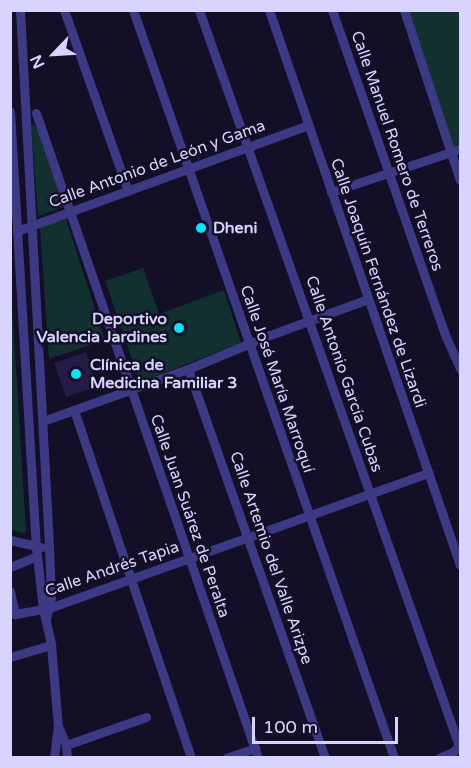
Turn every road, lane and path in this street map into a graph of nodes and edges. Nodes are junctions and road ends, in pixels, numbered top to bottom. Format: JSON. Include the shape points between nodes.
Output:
{"nodes":[{"id":1,"x":20,"y":10,"type":"edge"},
{"id":2,"x":64,"y":10,"type":"edge"},
{"id":3,"x":133,"y":10,"type":"edge"},
{"id":4,"x":199,"y":10,"type":"edge"},
{"id":5,"x":268,"y":10,"type":"edge"},
{"id":6,"x":332,"y":10,"type":"edge"},
{"id":7,"x":404,"y":10,"type":"edge"},
{"id":8,"x":10,"y":111,"type":"edge"},
{"id":9,"x":36,"y":113,"type":"dead end"},
{"id":10,"x":308,"y":125,"type":"junction"},
{"id":11,"x":249,"y":147,"type":"junction"},
{"id":12,"x":456,"y":151,"type":"edge"},
{"id":13,"x":189,"y":168,"type":"junction"},
{"id":14,"x":388,"y":174,"type":"junction"},
{"id":15,"x":460,"y":180,"type":"edge"},
{"id":16,"x":128,"y":191,"type":"junction"},
{"id":17,"x":331,"y":192,"type":"junction"},
{"id":18,"x":70,"y":212,"type":"junction"},
{"id":19,"x":31,"y":226,"type":"junction"},
{"id":20,"x":17,"y":231,"type":"junction"},
{"id":21,"x":368,"y":299,"type":"junction"},
{"id":22,"x":309,"y":319,"type":"junction"},
{"id":23,"x":248,"y":344,"type":"junction"},
{"id":24,"x":188,"y":369,"type":"junction"},
{"id":25,"x":460,"y":369,"type":"edge"},
{"id":26,"x":130,"y":389,"type":"junction"},
{"id":27,"x":74,"y":410,"type":"junction"},
{"id":28,"x":43,"y":421,"type":"junction"},
{"id":29,"x":429,"y":473,"type":"junction"},
{"id":30,"x":370,"y":494,"type":"junction"},
{"id":31,"x":309,"y":516,"type":"junction"},
{"id":32,"x":248,"y":538,"type":"junction"},
{"id":33,"x":10,"y":540,"type":"edge"},
{"id":34,"x":49,"y":546,"type":"junction"},
{"id":35,"x":36,"y":551,"type":"junction"},
{"id":36,"x":189,"y":559,"type":"junction"},
{"id":37,"x":460,"y":565,"type":"edge"},
{"id":38,"x":10,"y":567,"type":"edge"},
{"id":39,"x":130,"y":579,"type":"junction"},
{"id":40,"x":10,"y":591,"type":"edge"},
{"id":41,"x":46,"y":609,"type":"junction"},
{"id":42,"x":51,"y":645,"type":"junction"},
{"id":43,"x":10,"y":657,"type":"edge"},
{"id":44,"x":146,"y":717,"type":"dead end"},
{"id":45,"x":58,"y":726,"type":"junction"},
{"id":46,"x":66,"y":745,"type":"junction"},
{"id":47,"x":256,"y":753,"type":"edge"},
{"id":48,"x":54,"y":758,"type":"edge"},
{"id":49,"x":67,"y":758,"type":"edge"},
{"id":50,"x":190,"y":758,"type":"edge"},
{"id":51,"x":226,"y":758,"type":"edge"},
{"id":52,"x":325,"y":758,"type":"edge"},
{"id":53,"x":394,"y":758,"type":"edge"},
{"id":54,"x":439,"y":758,"type":"edge"}],
"edges":[{"from":1,"to":19,"type":"street"},
{"from":2,"to":16,"type":"street"},
{"from":3,"to":13,"type":"street","name":"Calle José María Marroquí"},
{"from":4,"to":11,"type":"street","name":"Calle Antonio García Cubas"},
{"from":5,"to":10,"type":"street","name":"Calle Joaquín Fernández de Lizardi"},
{"from":6,"to":14,"type":"street","name":"Calle Manuel Romero de Terreros"},
{"from":7,"to":12,"type":"street"},
{"from":8,"to":20,"type":"street"},
{"from":9,"to":18,"type":"street","name":"Calle Juan Suárez de Peralta"},
{"from":10,"to":11,"type":"street","name":"Calle Antonio de León y Gama"},
{"from":10,"to":17,"type":"street","name":"Calle Joaquín Fernández de Lizardi"},
{"from":11,"to":13,"type":"street","name":"Calle Antonio de León y Gama"},
{"from":11,"to":22,"type":"street","name":"Calle Antonio García Cubas"},
{"from":12,"to":14,"type":"street"},
{"from":12,"to":15,"type":"street"},
{"from":13,"to":16,"type":"street","name":"Calle Antonio de León y Gama"},
{"from":13,"to":23,"type":"street","name":"Calle José María Marroquí"},
{"from":14,"to":17,"type":"street"},
{"from":14,"to":25,"type":"street","name":"Calle Manuel Romero de Terreros"},
{"from":16,"to":18,"type":"street","name":"Calle Antonio de León y Gama"},
{"from":17,"to":21,"type":"street","name":"Calle Joaquín Fernández de Lizardi"},
{"from":18,"to":19,"type":"street","name":"Calle Antonio de León y Gama"},
{"from":18,"to":26,"type":"street","name":"Calle Juan Suárez de Peralta"},
{"from":19,"to":20,"type":"street","name":"Calle Antonio de León y Gama"},
{"from":19,"to":28,"type":"street"},
{"from":20,"to":35,"type":"street"},
{"from":21,"to":22,"type":"street"},
{"from":21,"to":29,"type":"street","name":"Calle Joaquín Fernández de Lizardi"},
{"from":22,"to":23,"type":"street"},
{"from":22,"to":30,"type":"street","name":"Calle Antonio García Cubas"},
{"from":23,"to":24,"type":"street"},
{"from":23,"to":31,"type":"street","name":"Calle José María Marroquí"},
{"from":24,"to":26,"type":"street"},
{"from":24,"to":32,"type":"street","name":"Calle Artemio del Valle Arizpe"},
{"from":26,"to":27,"type":"street"},
{"from":26,"to":36,"type":"street","name":"Calle Juan Suárez de Peralta"},
{"from":27,"to":28,"type":"street"},
{"from":27,"to":39,"type":"street"},
{"from":28,"to":34,"type":"street"},
{"from":29,"to":30,"type":"street","name":"Calle Andrés Tapia"},
{"from":29,"to":37,"type":"street","name":"Calle Joaquín Fernández de Lizardi"},
{"from":30,"to":31,"type":"street","name":"Calle Andrés Tapia"},
{"from":30,"to":54,"type":"street","name":"Calle Antonio García Cubas","via":[[458,748]]},
{"from":31,"to":32,"type":"street","name":"Calle Andrés Tapia"},
{"from":31,"to":53,"type":"street","name":"Calle José María Marroquí"},
{"from":32,"to":36,"type":"street","name":"Calle Andrés Tapia"},
{"from":32,"to":52,"type":"street","name":"Calle Artemio del Valle Arizpe"},
{"from":33,"to":35,"type":"street"},
{"from":34,"to":35,"type":"street"},
{"from":34,"to":41,"type":"street"},
{"from":35,"to":38,"type":"street"},
{"from":35,"to":41,"type":"street"},
{"from":36,"to":39,"type":"street","name":"Calle Andrés Tapia"},
{"from":36,"to":47,"type":"street","name":"Calle Juan Suárez de Peralta"},
{"from":39,"to":41,"type":"street","name":"Calle Andrés Tapia"},
{"from":39,"to":50,"type":"street"},
{"from":40,"to":41,"type":"street","name":"Calle Andrés Tapia","via":[[15,614]]},
{"from":41,"to":42,"type":"street"},
{"from":42,"to":43,"type":"street"},
{"from":42,"to":45,"type":"street"},
{"from":44,"to":46,"type":"street"},
{"from":45,"to":46,"type":"street"},
{"from":45,"to":48,"type":"street"},
{"from":46,"to":49,"type":"street"},
{"from":47,"to":51,"type":"street"}]}
